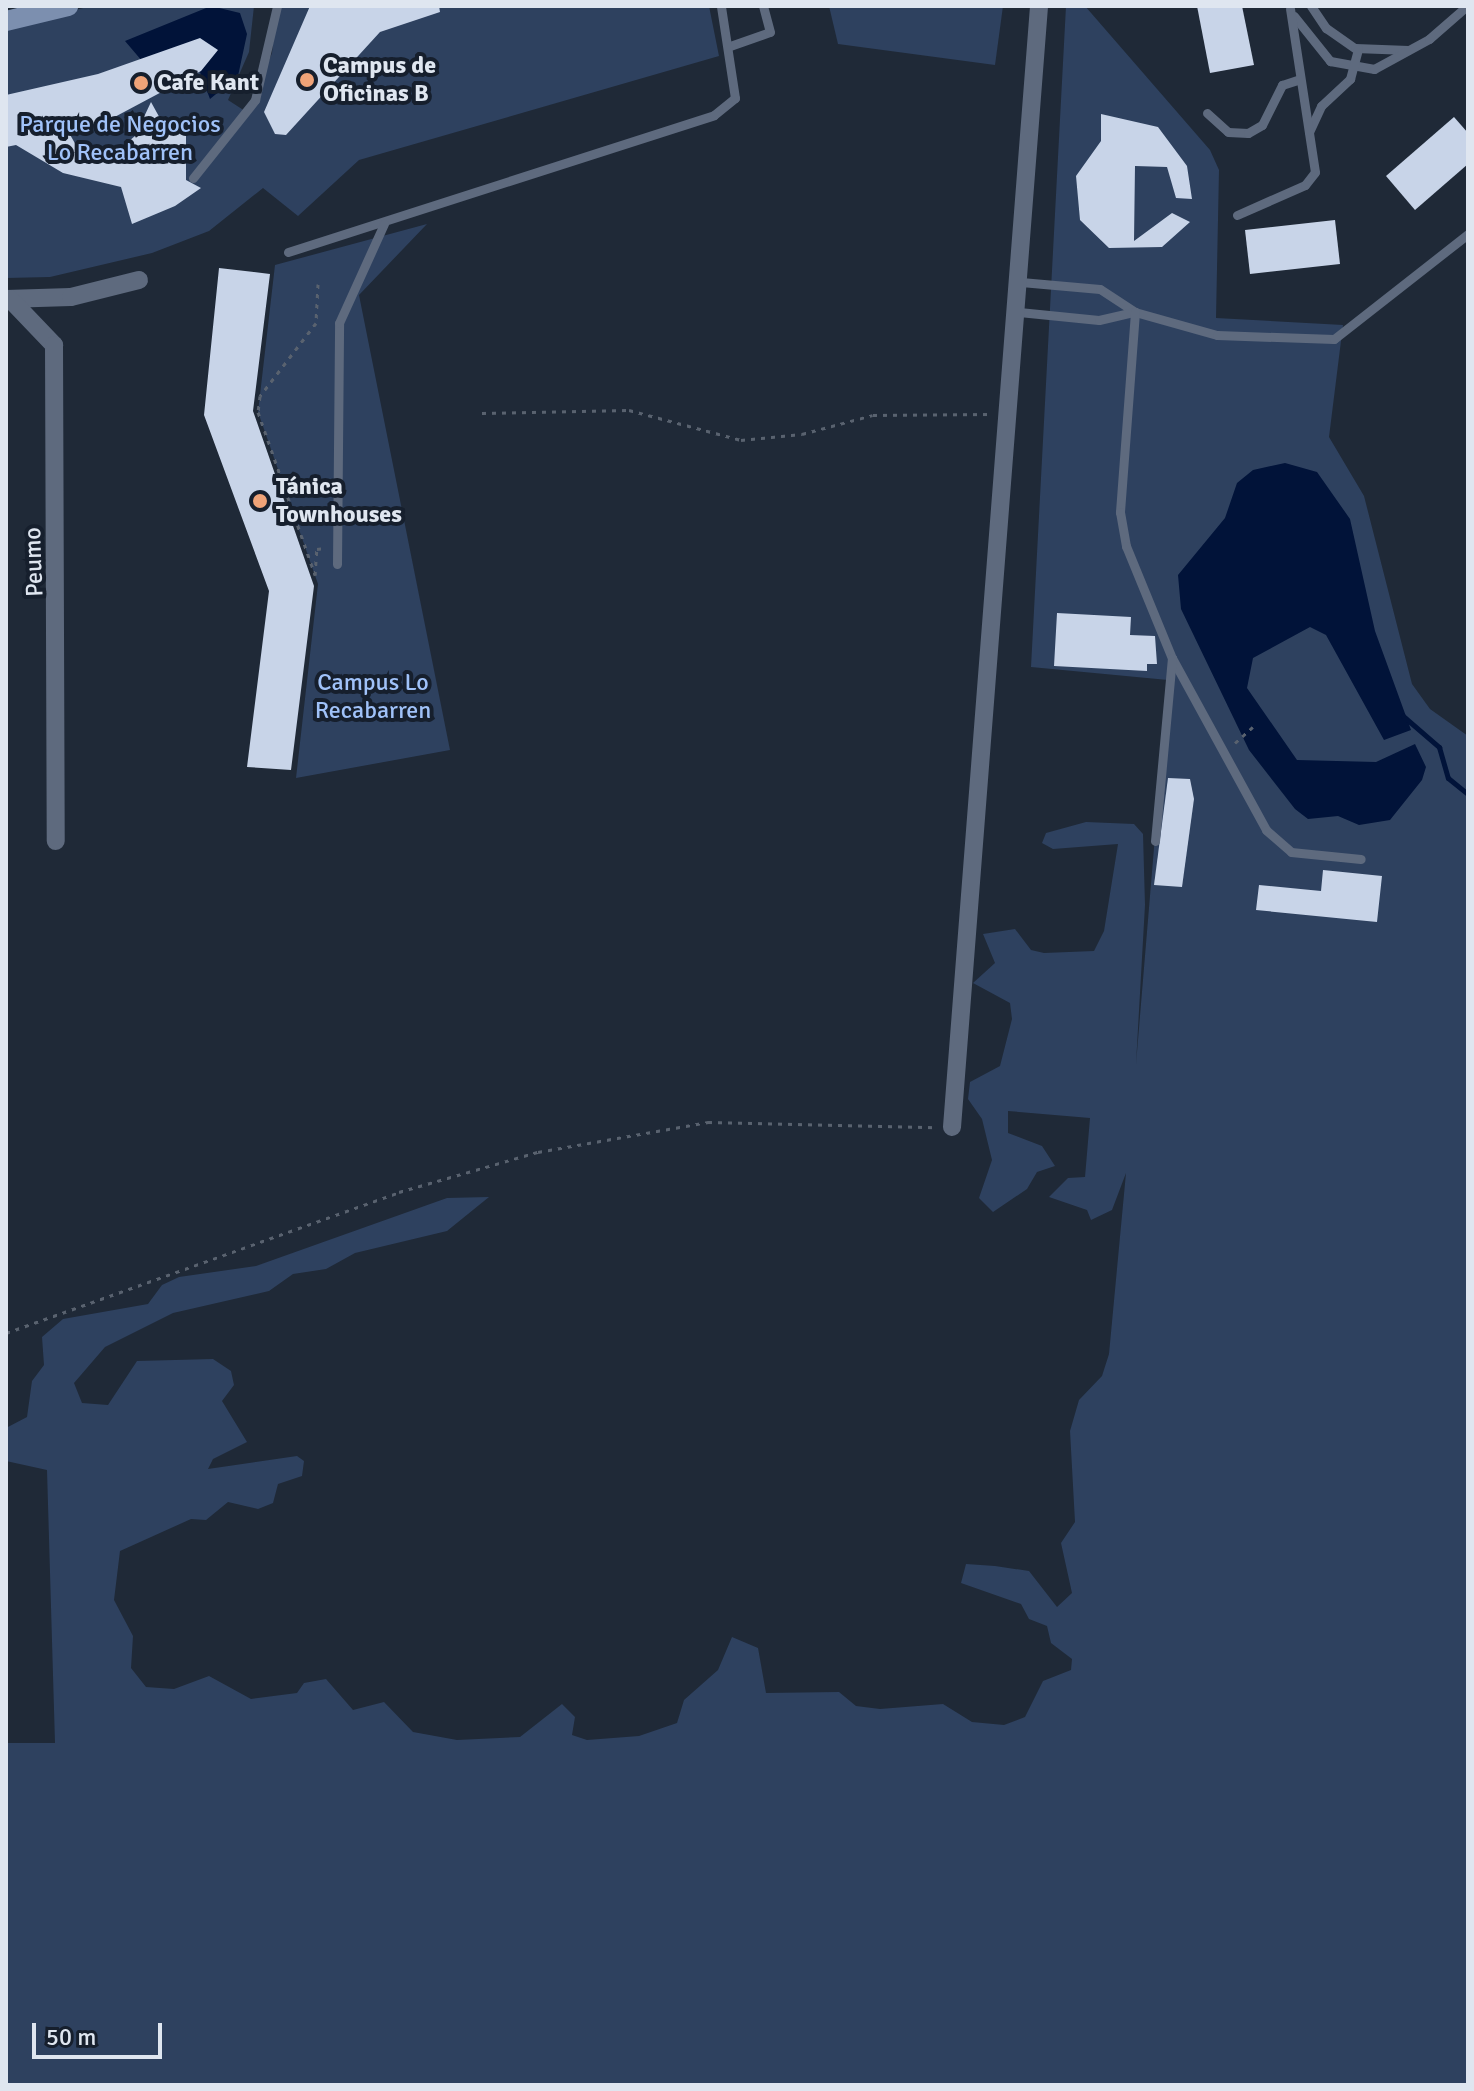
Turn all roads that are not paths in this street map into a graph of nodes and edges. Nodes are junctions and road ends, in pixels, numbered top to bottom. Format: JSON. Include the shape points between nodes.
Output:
{"nodes":[{"id":1,"x":68,"y":6,"type":"edge"},
{"id":2,"x":277,"y":6,"type":"edge"},
{"id":3,"x":721,"y":6,"type":"edge"},
{"id":4,"x":763,"y":6,"type":"edge"},
{"id":5,"x":1039,"y":6,"type":"edge"},
{"id":6,"x":1311,"y":6,"type":"edge"},
{"id":7,"x":1467,"y":6,"type":"edge"},
{"id":8,"x":1290,"y":8,"type":"edge"},
{"id":9,"x":6,"y":21,"type":"edge"},
{"id":10,"x":730,"y":46,"type":"junction"},
{"id":11,"x":1358,"y":49,"type":"junction"},
{"id":12,"x":1408,"y":50,"type":"junction"},
{"id":13,"x":1354,"y":70,"type":"junction"},
{"id":14,"x":1300,"y":79,"type":"junction"},
{"id":15,"x":1207,"y":113,"type":"dead end"},
{"id":16,"x":1308,"y":135,"type":"junction"},
{"id":17,"x":193,"y":178,"type":"dead end"},
{"id":18,"x":1237,"y":215,"type":"dead end"},
{"id":19,"x":384,"y":224,"type":"junction"},
{"id":20,"x":1468,"y":234,"type":"edge"},
{"id":21,"x":288,"y":252,"type":"dead end"},
{"id":22,"x":139,"y":280,"type":"dead end"},
{"id":23,"x":1021,"y":282,"type":"junction"},
{"id":24,"x":8,"y":299,"type":"edge"},
{"id":25,"x":1019,"y":312,"type":"junction"},
{"id":26,"x":1135,"y":312,"type":"junction"},
{"id":27,"x":337,"y":564,"type":"dead end"},
{"id":28,"x":1172,"y":658,"type":"junction"},
{"id":29,"x":56,"y":841,"type":"dead end"},
{"id":30,"x":1155,"y":841,"type":"dead end"},
{"id":31,"x":1361,"y":859,"type":"dead end"},
{"id":32,"x":952,"y":1127,"type":"road end"}],
"edges":[{"from":1,"to":9,"type":"street"},
{"from":2,"to":17,"type":"lane","via":[[255,100]]},
{"from":3,"to":10,"type":"lane"},
{"from":4,"to":10,"type":"lane","via":[[770,32]]},
{"from":5,"to":23,"type":"street"},
{"from":6,"to":11,"type":"lane","via":[[1326,28]]},
{"from":7,"to":12,"type":"lane"},
{"from":8,"to":13,"type":"lane","via":[[1314,49]]},
{"from":8,"to":14,"type":"lane"},
{"from":10,"to":19,"type":"lane","via":[[735,98],[714,115]]},
{"from":11,"to":12,"type":"lane"},
{"from":11,"to":13,"type":"lane"},
{"from":12,"to":13,"type":"lane","via":[[1380,67]]},
{"from":13,"to":16,"type":"lane","via":[[1321,106]]},
{"from":14,"to":15,"type":"lane","via":[[1282,85],[1262,125],[1248,133],[1228,132]]},
{"from":14,"to":16,"type":"lane"},
{"from":16,"to":18,"type":"lane","via":[[1312,179]]},
{"from":19,"to":21,"type":"lane"},
{"from":19,"to":27,"type":"lane","via":[[339,323],[332,547]]},
{"from":20,"to":26,"type":"lane","via":[[1334,339],[1217,335]]},
{"from":22,"to":24,"type":"street","via":[[71,297]]},
{"from":23,"to":25,"type":"street"},
{"from":23,"to":26,"type":"lane","via":[[1100,289]]},
{"from":24,"to":29,"type":"street","name":"Peumo","via":[[54,345]]},
{"from":25,"to":26,"type":"lane","via":[[1099,320]]},
{"from":25,"to":32,"type":"street"},
{"from":26,"to":28,"type":"lane","via":[[1120,512],[1126,546]]},
{"from":28,"to":30,"type":"lane"},
{"from":28,"to":31,"type":"lane","via":[[1266,830],[1291,852]]}]}
